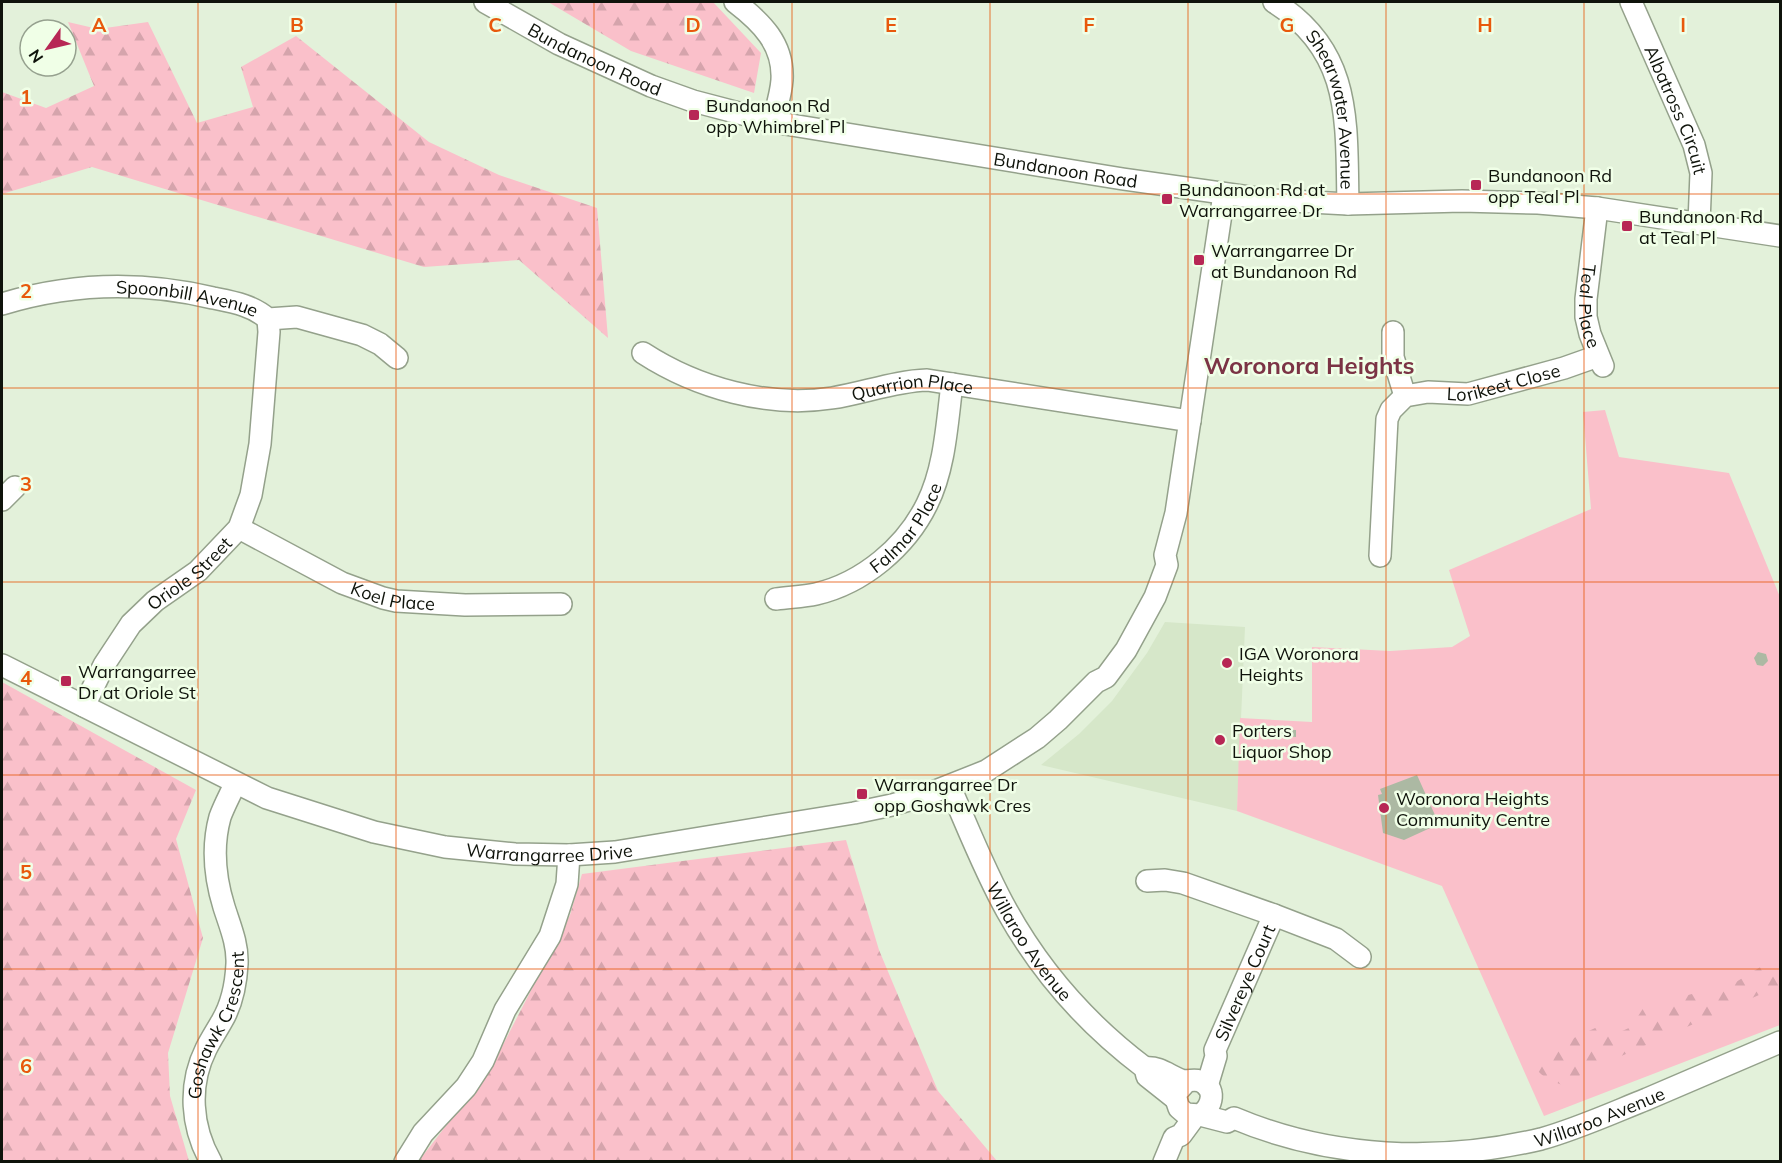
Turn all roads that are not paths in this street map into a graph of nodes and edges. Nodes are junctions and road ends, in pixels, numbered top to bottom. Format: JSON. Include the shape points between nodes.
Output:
{"nodes":[{"id":1,"x":485,"y":2,"type":"edge"},
{"id":2,"x":735,"y":2,"type":"edge"},
{"id":3,"x":1274,"y":2,"type":"edge"},
{"id":4,"x":1631,"y":2,"type":"edge"},
{"id":5,"x":773,"y":122,"type":"junction"},
{"id":6,"x":1224,"y":194,"type":"junction"},
{"id":7,"x":1348,"y":204,"type":"junction"},
{"id":8,"x":1597,"y":208,"type":"junction"},
{"id":9,"x":1699,"y":223,"type":"junction"},
{"id":10,"x":1780,"y":236,"type":"edge"},
{"id":11,"x":2,"y":304,"type":"edge"},
{"id":12,"x":268,"y":319,"type":"junction"},
{"id":13,"x":1393,"y":332,"type":"dead end"},
{"id":14,"x":643,"y":354,"type":"dead end"},
{"id":15,"x":397,"y":358,"type":"dead end"},
{"id":16,"x":1601,"y":361,"type":"joint"},
{"id":17,"x":952,"y":384,"type":"junction"},
{"id":18,"x":1405,"y":396,"type":"junction"},
{"id":19,"x":1190,"y":421,"type":"junction"},
{"id":20,"x":239,"y":528,"type":"junction"},
{"id":21,"x":1380,"y":556,"type":"dead end"},
{"id":22,"x":776,"y":598,"type":"dead end"},
{"id":23,"x":561,"y":604,"type":"dead end"},
{"id":24,"x":2,"y":665,"type":"edge"},
{"id":25,"x":84,"y":706,"type":"junction"},
{"id":26,"x":235,"y":784,"type":"junction"},
{"id":27,"x":950,"y":787,"type":"junction"},
{"id":28,"x":570,"y":855,"type":"junction"},
{"id":29,"x":1147,"y":881,"type":"dead end"},
{"id":30,"x":1274,"y":915,"type":"junction"},
{"id":31,"x":1360,"y":957,"type":"dead end"},
{"id":32,"x":1780,"y":1042,"type":"edge"},
{"id":33,"x":1193,"y":1098,"type":"junction"},
{"id":34,"x":212,"y":1161,"type":"edge"},
{"id":35,"x":405,"y":1161,"type":"edge"},
{"id":36,"x":1164,"y":1161,"type":"edge"}],
"edges":[{"from":1,"to":5,"type":"street","name":"Bundanoon Road","via":[[559,44],[651,86]]},
{"from":2,"to":5,"type":"street","via":[[759,21],[775,45],[782,81]]},
{"from":3,"to":7,"type":"street","name":"Shearwater Avenue","via":[[1306,26],[1324,50],[1336,76],[1346,122]]},
{"from":4,"to":9,"type":"street","name":"Albatross Circuit","via":[[1694,145],[1701,173]]},
{"from":5,"to":6,"type":"street","name":"Bundanoon Road"},
{"from":6,"to":7,"type":"street","name":"Bundanoon Road"},
{"from":6,"to":19,"type":"street","name":"Warrangarree Drive"},
{"from":7,"to":8,"type":"street","name":"Bundanoon Road","via":[[1462,201]]},
{"from":8,"to":9,"type":"street","name":"Bundanoon Road"},
{"from":8,"to":16,"type":"street","name":"Teal Place","via":[[1586,316]]},
{"from":9,"to":10,"type":"street","name":"Bundanoon Road"},
{"from":11,"to":12,"type":"street","name":"Spoonbill Avenue","via":[[71,288],[160,288],[246,305]]},
{"from":12,"to":15,"type":"street","name":"Spoonbill Avenue","via":[[297,317],[362,335]]},
{"from":12,"to":20,"type":"street","name":"Oriole Street","via":[[260,444],[251,495]]},
{"from":13,"to":18,"type":"street","via":[[1393,357]]},
{"from":14,"to":17,"type":"street","name":"Quarrion Place","via":[[686,377],[740,394],[769,398],[829,398],[909,380]]},
{"from":16,"to":18,"type":"street","name":"Lorikeet Close","via":[[1468,394],[1428,392]]},
{"from":17,"to":19,"type":"street","name":"Quarrion Place"},
{"from":17,"to":22,"type":"street","name":"Falmar Place","via":[[936,479],[927,504],[900,542],[867,572],[833,589]]},
{"from":18,"to":21,"type":"street","via":[[1387,419]]},
{"from":19,"to":27,"type":"street","name":"Warrangarree Drive","via":[[1166,555],[1096,682],[1037,738]]},
{"from":20,"to":23,"type":"street","name":"Koel Place","via":[[342,583],[383,598],[465,605]]},
{"from":20,"to":25,"type":"street","name":"Oriole Street","via":[[198,571],[155,601],[131,624],[104,665]]},
{"from":24,"to":25,"type":"street","name":"Warrangarree Drive"},
{"from":25,"to":26,"type":"street","name":"Warrangarree Drive"},
{"from":26,"to":28,"type":"street","name":"Warrangarree Drive","via":[[334,821],[410,841],[484,852]]},
{"from":26,"to":34,"type":"street","name":"Goshawk Crescent","via":[[221,816],[215,855],[219,889],[235,943],[236,975],[227,1011],[207,1047],[195,1085],[197,1125],[202,1146]]},
{"from":27,"to":28,"type":"street","name":"Warrangarree Drive","via":[[892,806],[854,813],[655,847]]},
{"from":27,"to":33,"type":"street","name":"Willaroo Avenue","via":[[995,888],[1030,949],[1059,988],[1100,1031],[1145,1068],[1153,1067]]},
{"from":28,"to":35,"type":"street","via":[[567,884],[550,936],[505,1010],[483,1061],[466,1087],[423,1133]]},
{"from":29,"to":30,"type":"street","name":"Silvereye Court","via":[[1183,883]]},
{"from":30,"to":31,"type":"street","name":"Silvereye Court","via":[[1336,939]]},
{"from":30,"to":33,"type":"street","name":"Silvereye Court","via":[[1215,1050],[1216,1056]]},
{"from":32,"to":33,"type":"street","name":"Willaroo Avenue","via":[[1560,1133],[1480,1151],[1419,1155],[1341,1150],[1284,1137],[1234,1119],[1227,1122]]},
{"from":33,"to":36,"type":"street","name":"Silvereye Court","via":[[1173,1130],[1174,1138]]}]}
